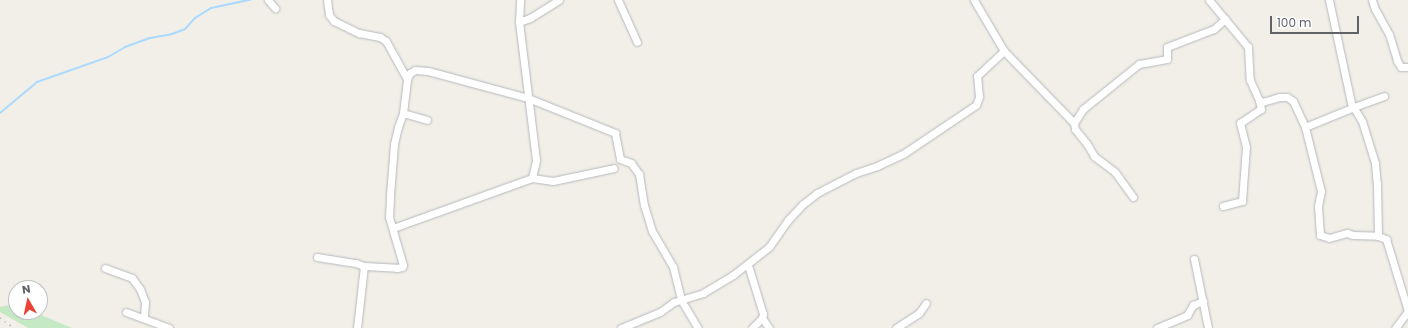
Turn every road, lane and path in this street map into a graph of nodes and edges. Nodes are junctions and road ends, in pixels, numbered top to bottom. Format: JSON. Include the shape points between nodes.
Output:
{"nodes":[{"id":1,"x":268,"y":0,"type":"edge"},
{"id":2,"x":327,"y":0,"type":"edge"},
{"id":3,"x":520,"y":0,"type":"edge"},
{"id":4,"x":559,"y":0,"type":"edge"},
{"id":5,"x":618,"y":0,"type":"edge"},
{"id":6,"x":974,"y":0,"type":"edge"},
{"id":7,"x":1210,"y":0,"type":"edge"},
{"id":8,"x":1329,"y":0,"type":"edge"},
{"id":9,"x":1372,"y":0,"type":"edge"},
{"id":10,"x":275,"y":8,"type":"dead end"},
{"id":11,"x":1225,"y":19,"type":"junction"},
{"id":12,"x":519,"y":22,"type":"junction"},
{"id":13,"x":637,"y":42,"type":"dead end"},
{"id":14,"x":1004,"y":51,"type":"junction"},
{"id":15,"x":1408,"y":67,"type":"edge"},
{"id":16,"x":407,"y":79,"type":"junction"},
{"id":17,"x":1384,"y":96,"type":"dead end"},
{"id":18,"x":528,"y":98,"type":"junction"},
{"id":19,"x":1259,"y":100,"type":"junction"},
{"id":20,"x":1354,"y":107,"type":"junction"},
{"id":21,"x":404,"y":113,"type":"junction"},
{"id":22,"x":427,"y":120,"type":"dead end"},
{"id":23,"x":1074,"y":123,"type":"junction"},
{"id":24,"x":1305,"y":127,"type":"junction"},
{"id":25,"x":614,"y":168,"type":"dead end"},
{"id":26,"x":532,"y":178,"type":"junction"},
{"id":27,"x":1133,"y":197,"type":"dead end"},
{"id":28,"x":1223,"y":206,"type":"dead end"},
{"id":29,"x":393,"y":228,"type":"junction"},
{"id":30,"x":1378,"y":236,"type":"junction"},
{"id":31,"x":317,"y":256,"type":"dead end"},
{"id":32,"x":1194,"y":259,"type":"dead end"},
{"id":33,"x":748,"y":265,"type":"junction"},
{"id":34,"x":364,"y":266,"type":"junction"},
{"id":35,"x":105,"y":268,"type":"dead end"},
{"id":36,"x":681,"y":300,"type":"junction"},
{"id":37,"x":1203,"y":301,"type":"junction"},
{"id":38,"x":926,"y":303,"type":"dead end"},
{"id":39,"x":1408,"y":311,"type":"edge"},
{"id":40,"x":126,"y":312,"type":"dead end"},
{"id":41,"x":144,"y":318,"type":"junction"},
{"id":42,"x":762,"y":318,"type":"junction"},
{"id":43,"x":169,"y":328,"type":"edge"},
{"id":44,"x":357,"y":328,"type":"edge"},
{"id":45,"x":621,"y":328,"type":"edge"},
{"id":46,"x":698,"y":328,"type":"edge"},
{"id":47,"x":752,"y":328,"type":"edge"},
{"id":48,"x":769,"y":328,"type":"edge"},
{"id":49,"x":896,"y":328,"type":"edge"},
{"id":50,"x":1157,"y":328,"type":"edge"},
{"id":51,"x":1208,"y":328,"type":"edge"},
{"id":52,"x":1395,"y":328,"type":"edge"}],
"edges":[{"from":1,"to":10,"type":"street"},
{"from":2,"to":16,"type":"street","via":[[329,15],[334,21],[386,41]]},
{"from":3,"to":12,"type":"street"},
{"from":4,"to":12,"type":"street"},
{"from":5,"to":13,"type":"street"},
{"from":6,"to":14,"type":"street"},
{"from":7,"to":11,"type":"street"},
{"from":8,"to":20,"type":"street","via":[[1342,66]]},
{"from":9,"to":15,"type":"street","via":[[1389,34],[1397,61],[1401,67]]},
{"from":11,"to":19,"type":"street","via":[[1248,47],[1250,80]]},
{"from":11,"to":23,"type":"street","via":[[1214,29],[1167,47],[1167,59],[1134,67],[1083,109]]},
{"from":12,"to":18,"type":"street"},
{"from":14,"to":23,"type":"street"},
{"from":14,"to":33,"type":"street","via":[[977,76],[979,97],[976,105],[903,154],[856,173],[817,193],[788,220],[769,247]]},
{"from":16,"to":18,"type":"street","via":[[415,70],[428,71]]},
{"from":16,"to":21,"type":"street"},
{"from":17,"to":20,"type":"street"},
{"from":18,"to":26,"type":"street","via":[[536,160]]},
{"from":18,"to":36,"type":"street","via":[[615,133],[620,159],[632,163],[639,174],[644,205],[652,231],[673,267]]},
{"from":19,"to":24,"type":"street","via":[[1262,102],[1287,97],[1294,101]]},
{"from":19,"to":28,"type":"street","via":[[1261,109],[1240,123],[1246,147],[1242,201]]},
{"from":20,"to":24,"type":"street"},
{"from":20,"to":30,"type":"street","via":[[1362,122],[1375,163]]},
{"from":21,"to":22,"type":"street"},
{"from":21,"to":29,"type":"street","via":[[396,132],[391,166],[389,217]]},
{"from":23,"to":27,"type":"street","via":[[1075,129],[1094,156],[1115,172]]},
{"from":24,"to":30,"type":"street","via":[[1321,191],[1318,206],[1320,235],[1329,238],[1347,233]]},
{"from":25,"to":26,"type":"street","via":[[553,181]]},
{"from":26,"to":29,"type":"street"},
{"from":29,"to":34,"type":"street","via":[[402,267]]},
{"from":30,"to":39,"type":"street","via":[[1386,239]]},
{"from":31,"to":34,"type":"street"},
{"from":32,"to":37,"type":"street"},
{"from":33,"to":36,"type":"street","via":[[703,294]]},
{"from":33,"to":42,"type":"street"},
{"from":34,"to":44,"type":"street"},
{"from":35,"to":41,"type":"street","via":[[132,278],[145,302]]},
{"from":36,"to":45,"type":"street"},
{"from":36,"to":46,"type":"street"},
{"from":37,"to":50,"type":"street","via":[[1193,305],[1187,315]]},
{"from":37,"to":51,"type":"street"},
{"from":38,"to":49,"type":"street","via":[[919,313]]},
{"from":39,"to":52,"type":"street"},
{"from":40,"to":41,"type":"street"},
{"from":41,"to":43,"type":"street"},
{"from":42,"to":47,"type":"street"},
{"from":42,"to":48,"type":"street"}]}
